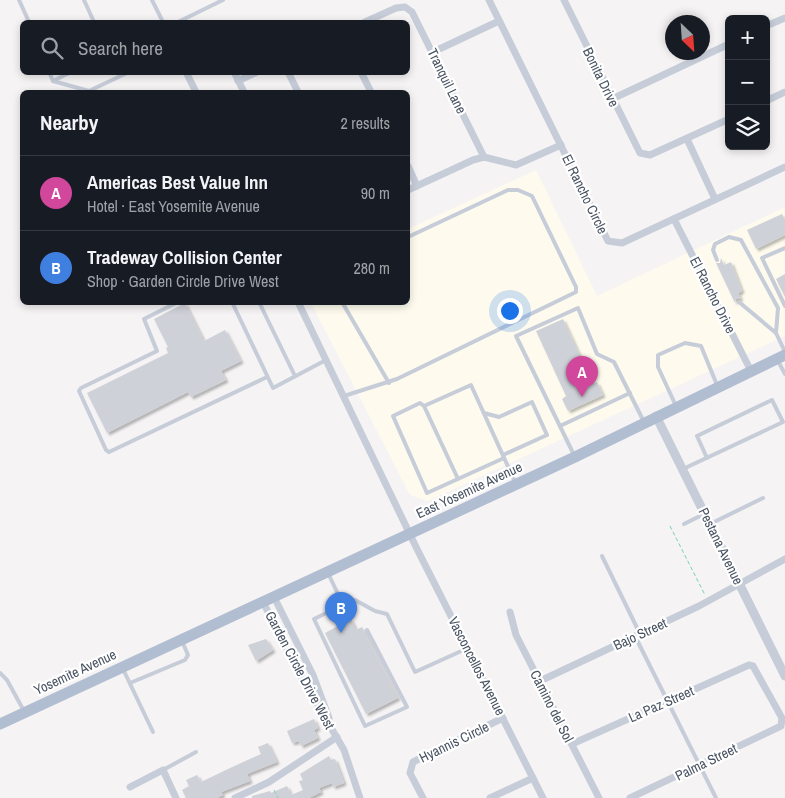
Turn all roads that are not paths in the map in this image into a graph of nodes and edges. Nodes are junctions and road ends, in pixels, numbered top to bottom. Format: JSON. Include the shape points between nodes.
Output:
{"nodes":[{"id":1,"x":19,"y":0,"type":"edge"},
{"id":2,"x":84,"y":0,"type":"edge"},
{"id":3,"x":152,"y":0,"type":"edge"},
{"id":4,"x":223,"y":0,"type":"edge"},
{"id":5,"x":489,"y":0,"type":"edge"},
{"id":6,"x":564,"y":0,"type":"edge"},
{"id":7,"x":785,"y":18,"type":"edge"},
{"id":8,"x":27,"y":20,"type":"edge"},
{"id":9,"x":93,"y":20,"type":"edge"},
{"id":10,"x":162,"y":20,"type":"edge"},
{"id":11,"x":182,"y":20,"type":"edge"},
{"id":12,"x":369,"y":20,"type":"edge"},
{"id":13,"x":499,"y":21,"type":"junction"},
{"id":14,"x":770,"y":24,"type":"edge"},
{"id":15,"x":725,"y":46,"type":"edge"},
{"id":16,"x":433,"y":52,"type":"junction"},
{"id":17,"x":50,"y":75,"type":"edge"},
{"id":18,"x":65,"y":75,"type":"edge"},
{"id":19,"x":123,"y":75,"type":"edge"},
{"id":20,"x":188,"y":75,"type":"edge"},
{"id":21,"x":235,"y":75,"type":"edge"},
{"id":22,"x":251,"y":75,"type":"edge"},
{"id":23,"x":290,"y":75,"type":"edge"},
{"id":24,"x":363,"y":75,"type":"edge"},
{"id":25,"x":53,"y":81,"type":"junction"},
{"id":26,"x":238,"y":81,"type":"junction"},
{"id":27,"x":85,"y":90,"type":"edge"},
{"id":28,"x":91,"y":90,"type":"edge"},
{"id":29,"x":195,"y":90,"type":"edge"},
{"id":30,"x":243,"y":90,"type":"edge"},
{"id":31,"x":297,"y":90,"type":"edge"},
{"id":32,"x":370,"y":90,"type":"edge"},
{"id":33,"x":785,"y":92,"type":"edge"},
{"id":34,"x":612,"y":99,"type":"junction"},
{"id":35,"x":770,"y":99,"type":"edge"},
{"id":36,"x":725,"y":121,"type":"edge"},
{"id":37,"x":687,"y":139,"type":"junction"},
{"id":38,"x":561,"y":146,"type":"junction"},
{"id":39,"x":484,"y":157,"type":"junction"},
{"id":40,"x":785,"y":167,"type":"edge"},
{"id":41,"x":410,"y":170,"type":"edge"},
{"id":42,"x":417,"y":186,"type":"junction"},
{"id":43,"x":410,"y":189,"type":"edge"},
{"id":44,"x":715,"y":199,"type":"junction"},
{"id":45,"x":674,"y":219,"type":"junction"},
{"id":46,"x":410,"y":236,"type":"edge"},
{"id":47,"x":785,"y":248,"type":"edge"},
{"id":48,"x":717,"y":260,"type":"dead end"},
{"id":49,"x":739,"y":302,"type":"dead end"},
{"id":50,"x":172,"y":305,"type":"edge"},
{"id":51,"x":233,"y":305,"type":"edge"},
{"id":52,"x":260,"y":305,"type":"edge"},
{"id":53,"x":299,"y":305,"type":"edge"},
{"id":54,"x":344,"y":305,"type":"edge"},
{"id":55,"x":785,"y":306,"type":"edge"},
{"id":56,"x":776,"y":333,"type":"junction"},
{"id":57,"x":782,"y":355,"type":"edge"},
{"id":58,"x":326,"y":360,"type":"junction"},
{"id":59,"x":751,"y":371,"type":"junction"},
{"id":60,"x":785,"y":374,"type":"edge"},
{"id":61,"x":295,"y":376,"type":"junction"},
{"id":62,"x":267,"y":377,"type":"junction"},
{"id":63,"x":389,"y":382,"type":"junction"},
{"id":64,"x":718,"y":387,"type":"junction"},
{"id":65,"x":630,"y":394,"type":"junction"},
{"id":66,"x":344,"y":396,"type":"junction"},
{"id":67,"x":424,"y":406,"type":"junction"},
{"id":68,"x":677,"y":406,"type":"junction"},
{"id":69,"x":484,"y":413,"type":"junction"},
{"id":70,"x":656,"y":416,"type":"junction"},
{"id":71,"x":644,"y":422,"type":"junction"},
{"id":72,"x":560,"y":426,"type":"junction"},
{"id":73,"x":504,"y":456,"type":"junction"},
{"id":74,"x":575,"y":457,"type":"junction"},
{"id":75,"x":707,"y":458,"type":"junction"},
{"id":76,"x":683,"y":469,"type":"junction"},
{"id":77,"x":458,"y":479,"type":"junction"},
{"id":78,"x":517,"y":485,"type":"junction"},
{"id":79,"x":763,"y":498,"type":"dead end"},
{"id":80,"x":705,"y":514,"type":"junction"},
{"id":81,"x":684,"y":524,"type":"dead end"},
{"id":82,"x":710,"y":524,"type":"junction"},
{"id":83,"x":410,"y":534,"type":"junction"},
{"id":84,"x":602,"y":556,"type":"dead end"},
{"id":85,"x":785,"y":559,"type":"edge"},
{"id":86,"x":328,"y":572,"type":"junction"},
{"id":87,"x":739,"y":584,"type":"junction"},
{"id":88,"x":268,"y":599,"type":"junction"},
{"id":89,"x":343,"y":605,"type":"junction"},
{"id":90,"x":510,"y":612,"type":"dead end"},
{"id":91,"x":367,"y":630,"type":"dead end"},
{"id":92,"x":638,"y":635,"type":"junction"},
{"id":93,"x":181,"y":639,"type":"junction"},
{"id":94,"x":163,"y":648,"type":"joint"},
{"id":95,"x":468,"y":648,"type":"junction"},
{"id":96,"x":122,"y":667,"type":"junction"},
{"id":97,"x":0,"y":673,"type":"edge"},
{"id":98,"x":785,"y":676,"type":"edge"},
{"id":99,"x":540,"y":681,"type":"junction"},
{"id":100,"x":130,"y":683,"type":"junction"},
{"id":101,"x":666,"y":701,"type":"junction"},
{"id":102,"x":24,"y":713,"type":"junction"},
{"id":103,"x":503,"y":718,"type":"junction"},
{"id":104,"x":0,"y":724,"type":"edge"},
{"id":105,"x":781,"y":726,"type":"joint"},
{"id":106,"x":153,"y":732,"type":"dead end"},
{"id":107,"x":336,"y":737,"type":"junction"},
{"id":108,"x":572,"y":744,"type":"junction"},
{"id":109,"x":196,"y":752,"type":"dead end"},
{"id":110,"x":700,"y":766,"type":"junction"},
{"id":111,"x":163,"y":770,"type":"junction"},
{"id":112,"x":533,"y":778,"type":"junction"},
{"id":113,"x":130,"y":787,"type":"dead end"},
{"id":114,"x":176,"y":798,"type":"edge"},
{"id":115,"x":235,"y":798,"type":"edge"},
{"id":116,"x":360,"y":798,"type":"edge"},
{"id":117,"x":423,"y":798,"type":"edge"},
{"id":118,"x":490,"y":798,"type":"edge"},
{"id":119,"x":543,"y":798,"type":"edge"},
{"id":120,"x":599,"y":798,"type":"edge"},
{"id":121,"x":630,"y":798,"type":"edge"},
{"id":122,"x":716,"y":798,"type":"edge"}],
"edges":[{"from":1,"to":8,"type":"lane"},
{"from":2,"to":9,"type":"lane"},
{"from":3,"to":10,"type":"lane"},
{"from":4,"to":11,"type":"lane"},
{"from":5,"to":13,"type":"street","name":"El Rancho Circle"},
{"from":6,"to":34,"type":"street","name":"Bonita Drive"},
{"from":7,"to":14,"type":"street"},
{"from":12,"to":16,"type":"street","name":"Tranquil Lane","via":[[405,7],[412,12]]},
{"from":13,"to":16,"type":"street"},
{"from":13,"to":38,"type":"street","name":"El Rancho Circle"},
{"from":15,"to":34,"type":"street"},
{"from":16,"to":39,"type":"street","name":"Tranquil Lane"},
{"from":17,"to":25,"type":"lane"},
{"from":18,"to":25,"type":"lane"},
{"from":19,"to":28,"type":"lane"},
{"from":20,"to":29,"type":"street"},
{"from":21,"to":26,"type":"street"},
{"from":22,"to":26,"type":"street"},
{"from":23,"to":31,"type":"street"},
{"from":24,"to":32,"type":"street"},
{"from":25,"to":27,"type":"lane"},
{"from":26,"to":30,"type":"street"},
{"from":33,"to":35,"type":"street"},
{"from":34,"to":37,"type":"street","name":"Bonita Drive","via":[[640,154],[650,155]]},
{"from":36,"to":37,"type":"street"},
{"from":37,"to":44,"type":"street"},
{"from":38,"to":39,"type":"street","via":[[516,165]]},
{"from":38,"to":45,"type":"street","name":"El Rancho Circle","via":[[608,241],[622,243]]},
{"from":39,"to":42,"type":"street"},
{"from":40,"to":44,"type":"street","name":"El Rancho Circle"},
{"from":41,"to":42,"type":"street"},
{"from":42,"to":43,"type":"street"},
{"from":44,"to":45,"type":"street","name":"El Rancho Circle"},
{"from":45,"to":59,"type":"street","name":"El Rancho Drive"},
{"from":46,"to":63,"type":"lane","via":[[508,190],[526,192],[532,196],[576,292]]},
{"from":47,"to":55,"type":"lane","via":[[762,258]]},
{"from":48,"to":56,"type":"lane","via":[[713,250],[715,244],[730,237],[741,240],[778,308]]},
{"from":49,"to":56,"type":"lane"},
{"from":50,"to":62,"type":"lane","via":[[144,318],[158,350],[80,388],[106,450],[109,452]]},
{"from":51,"to":62,"type":"lane"},
{"from":52,"to":61,"type":"lane"},
{"from":53,"to":58,"type":"street","name":"Vasconcellos Avenue"},
{"from":54,"to":63,"type":"lane"},
{"from":56,"to":57,"type":"lane"},
{"from":57,"to":59,"type":"main road","name":"East Yosemite Avenue"},
{"from":57,"to":60,"type":"lane"},
{"from":58,"to":61,"type":"lane"},
{"from":58,"to":66,"type":"street","name":"Vasconcellos Avenue"},
{"from":59,"to":64,"type":"main road","name":"East Yosemite Avenue"},
{"from":61,"to":62,"type":"lane","via":[[272,388]]},
{"from":63,"to":66,"type":"lane"},
{"from":64,"to":68,"type":"main road","name":"East Yosemite Avenue"},
{"from":64,"to":68,"type":"lane","via":[[701,346],[686,343],[658,355],[658,367]]},
{"from":65,"to":71,"type":"lane"},
{"from":65,"to":72,"type":"lane"},
{"from":65,"to":72,"type":"lane","via":[[614,362],[597,354],[578,308],[516,336]]},
{"from":66,"to":83,"type":"street","name":"Vasconcellos Avenue"},
{"from":67,"to":69,"type":"lane","via":[[471,384]]},
{"from":67,"to":77,"type":"lane"},
{"from":67,"to":77,"type":"lane","via":[[420,403],[393,416],[427,493]]},
{"from":68,"to":70,"type":"main road","name":"East Yosemite Avenue"},
{"from":69,"to":73,"type":"lane"},
{"from":69,"to":73,"type":"lane","via":[[499,417],[532,402],[547,435]]},
{"from":70,"to":71,"type":"main road","name":"East Yosemite Avenue"},
{"from":70,"to":76,"type":"street","name":"Pestana Avenue"},
{"from":71,"to":74,"type":"main road","name":"East Yosemite Avenue"},
{"from":72,"to":74,"type":"lane"},
{"from":73,"to":77,"type":"lane"},
{"from":73,"to":78,"type":"lane"},
{"from":74,"to":78,"type":"main road","name":"East Yosemite Avenue"},
{"from":75,"to":75,"type":"lane","via":[[783,422],[772,400],[697,436]]},
{"from":75,"to":76,"type":"lane"},
{"from":76,"to":80,"type":"street","name":"Pestana Avenue"},
{"from":78,"to":83,"type":"main road","name":"East Yosemite Avenue"},
{"from":79,"to":82,"type":"lane"},
{"from":80,"to":81,"type":"lane"},
{"from":80,"to":82,"type":"street","name":"Pestana Avenue"},
{"from":82,"to":87,"type":"street","name":"Pestana Avenue"},
{"from":83,"to":86,"type":"main road","name":"East Yosemite Avenue"},
{"from":83,"to":95,"type":"street","name":"Vasconcellos Avenue"},
{"from":84,"to":92,"type":"lane"},
{"from":85,"to":87,"type":"street","name":"Bajo Street"},
{"from":86,"to":88,"type":"main road","name":"East Yosemite Avenue"},
{"from":86,"to":89,"type":"lane"},
{"from":87,"to":92,"type":"street","name":"Bajo Street"},
{"from":87,"to":98,"type":"street","name":"Pestana Avenue"},
{"from":88,"to":93,"type":"main road","name":"East Yosemite Avenue"},
{"from":88,"to":107,"type":"street","name":"Garden Circle Drive West","via":[[303,680]]},
{"from":88,"to":107,"type":"street","name":"Garden Circle Drive West","via":[[313,675]]},
{"from":89,"to":91,"type":"lane","via":[[314,619],[365,726],[407,707]]},
{"from":89,"to":95,"type":"lane","via":[[355,600],[387,614],[415,672]]},
{"from":90,"to":99,"type":"street","name":"Camino del Sol","via":[[516,635]]},
{"from":92,"to":99,"type":"street","name":"Bajo Street"},
{"from":92,"to":101,"type":"lane"},
{"from":93,"to":94,"type":"main road","name":"East Yosemite Avenue"},
{"from":93,"to":100,"type":"lane","via":[[188,655],[185,660]]},
{"from":94,"to":96,"type":"main road","name":"Yosemite Avenue"},
{"from":95,"to":103,"type":"street","name":"Vasconcellos Avenue"},
{"from":96,"to":100,"type":"lane"},
{"from":96,"to":102,"type":"main road","name":"Yosemite Avenue"},
{"from":97,"to":102,"type":"lane"},
{"from":99,"to":108,"type":"street","name":"Camino del Sol"},
{"from":100,"to":106,"type":"lane"},
{"from":101,"to":105,"type":"street","name":"La Paz Street","via":[[750,665],[757,670],[778,710]]},
{"from":101,"to":108,"type":"street","name":"La Paz Street"},
{"from":101,"to":110,"type":"lane"},
{"from":102,"to":104,"type":"main road","name":"Yosemite Avenue"},
{"from":103,"to":112,"type":"street","name":"Vasconcellos Avenue"},
{"from":103,"to":117,"type":"street","name":"Hyannis Circle","via":[[413,762],[410,773]]},
{"from":105,"to":110,"type":"street","name":"Palma Street"},
{"from":107,"to":115,"type":"street","via":[[269,782]]},
{"from":107,"to":116,"type":"street","name":"Garden Circle Drive West","via":[[344,750]]},
{"from":108,"to":120,"type":"street","name":"Camino del Sol"},
{"from":109,"to":111,"type":"lane"},
{"from":110,"to":121,"type":"street","name":"Palma Street"},
{"from":110,"to":122,"type":"lane"},
{"from":111,"to":113,"type":"street"},
{"from":111,"to":114,"type":"street"},
{"from":112,"to":118,"type":"street"},
{"from":112,"to":119,"type":"street","name":"Vasconcellos Avenue"}]}
